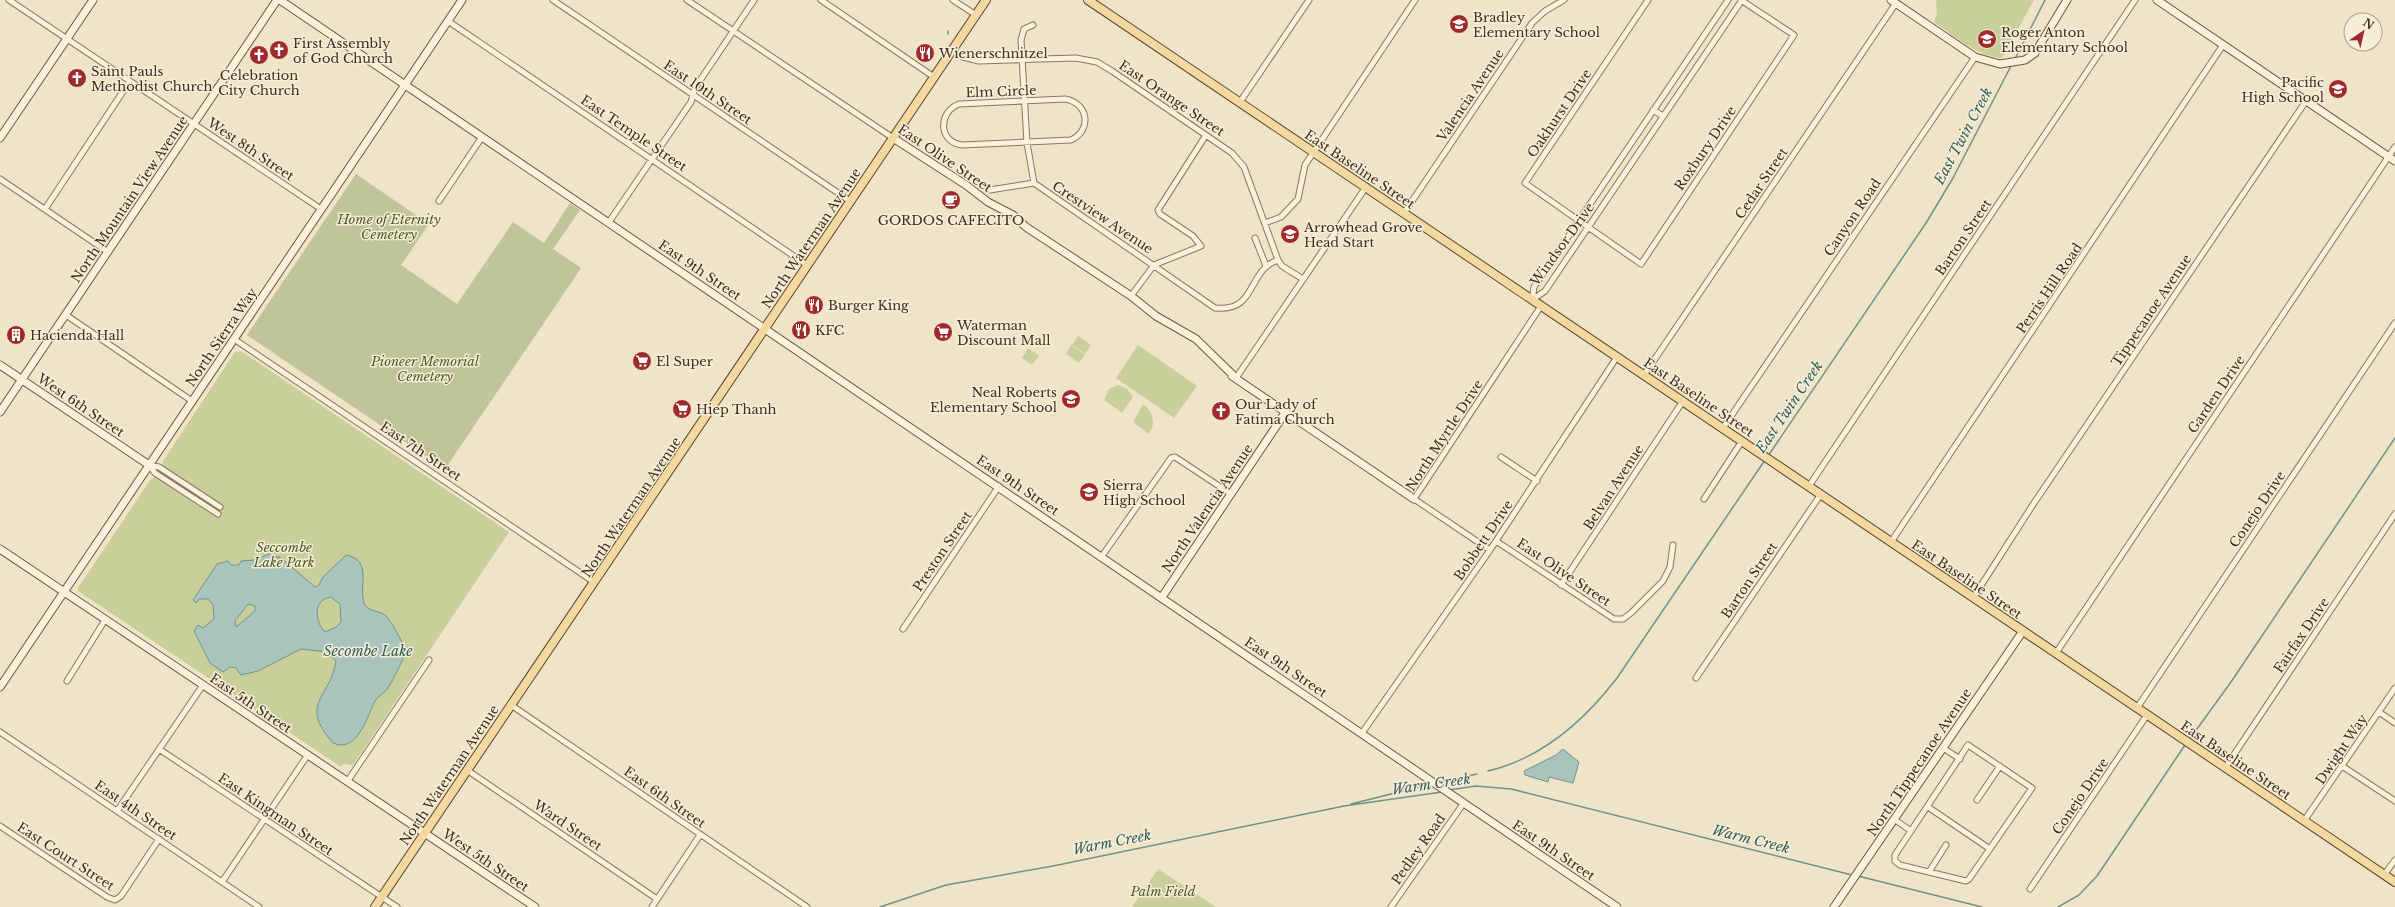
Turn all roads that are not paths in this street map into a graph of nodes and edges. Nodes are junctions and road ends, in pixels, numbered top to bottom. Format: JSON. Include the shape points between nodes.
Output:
{"nodes":[{"id":1,"x":9,"y":0,"type":"edge"},
{"id":2,"x":93,"y":0,"type":"edge"},
{"id":3,"x":279,"y":0,"type":"edge"},
{"id":4,"x":462,"y":0,"type":"edge"},
{"id":5,"x":553,"y":0,"type":"edge"},
{"id":6,"x":687,"y":0,"type":"edge"},
{"id":7,"x":754,"y":0,"type":"edge"},
{"id":8,"x":821,"y":0,"type":"edge"},
{"id":9,"x":953,"y":0,"type":"edge"},
{"id":10,"x":986,"y":0,"type":"edge"},
{"id":11,"x":1088,"y":0,"type":"edge"},
{"id":12,"x":1309,"y":0,"type":"edge"},
{"id":13,"x":1415,"y":0,"type":"edge"},
{"id":14,"x":1564,"y":0,"type":"edge"},
{"id":15,"x":1648,"y":0,"type":"edge"},
{"id":16,"x":1728,"y":0,"type":"edge"},
{"id":17,"x":1741,"y":0,"type":"edge"},
{"id":18,"x":2068,"y":0,"type":"edge"},
{"id":19,"x":2135,"y":0,"type":"edge"},
{"id":20,"x":2157,"y":0,"type":"edge"},
{"id":21,"x":1893,"y":2,"type":"edge"},
{"id":22,"x":976,"y":15,"type":"junction"},
{"id":23,"x":448,"y":21,"type":"junction"},
{"id":24,"x":1030,"y":26,"type":"dead end"},
{"id":25,"x":733,"y":31,"type":"junction"},
{"id":26,"x":67,"y":39,"type":"junction"},
{"id":27,"x":2223,"y":45,"type":"junction"},
{"id":28,"x":952,"y":51,"type":"junction"},
{"id":29,"x":1975,"y":56,"type":"junction"},
{"id":30,"x":1022,"y":60,"type":"junction"},
{"id":31,"x":934,"y":77,"type":"junction"},
{"id":32,"x":130,"y":81,"type":"junction"},
{"id":33,"x":405,"y":84,"type":"junction"},
{"id":34,"x":693,"y":95,"type":"junction"},
{"id":35,"x":1024,"y":101,"type":"junction"},
{"id":36,"x":2306,"y":101,"type":"junction"},
{"id":37,"x":1240,"y":102,"type":"junction"},
{"id":38,"x":1654,"y":110,"type":"junction"},
{"id":39,"x":1663,"y":116,"type":"junction"},
{"id":40,"x":194,"y":124,"type":"junction"},
{"id":41,"x":1206,"y":135,"type":"junction"},
{"id":42,"x":482,"y":136,"type":"junction"},
{"id":43,"x":0,"y":138,"type":"edge"},
{"id":44,"x":893,"y":138,"type":"junction"},
{"id":45,"x":1027,"y":143,"type":"junction"},
{"id":46,"x":2395,"y":147,"type":"edge"},
{"id":47,"x":1313,"y":152,"type":"junction"},
{"id":48,"x":2388,"y":157,"type":"junction"},
{"id":49,"x":653,"y":159,"type":"junction"},
{"id":50,"x":2395,"y":162,"type":"edge"},
{"id":51,"x":0,"y":179,"type":"edge"},
{"id":52,"x":1034,"y":183,"type":"junction"},
{"id":53,"x":1366,"y":187,"type":"junction"},
{"id":54,"x":990,"y":190,"type":"dead end"},
{"id":55,"x":439,"y":201,"type":"dead end"},
{"id":56,"x":850,"y":201,"type":"junction"},
{"id":57,"x":45,"y":209,"type":"junction"},
{"id":58,"x":321,"y":209,"type":"junction"},
{"id":59,"x":1404,"y":213,"type":"junction"},
{"id":60,"x":1579,"y":220,"type":"junction"},
{"id":61,"x":609,"y":222,"type":"junction"},
{"id":62,"x":1265,"y":223,"type":"junction"},
{"id":63,"x":1589,"y":227,"type":"junction"},
{"id":64,"x":1255,"y":238,"type":"dead end"},
{"id":65,"x":108,"y":252,"type":"junction"},
{"id":66,"x":1278,"y":260,"type":"junction"},
{"id":67,"x":807,"y":265,"type":"junction"},
{"id":68,"x":1154,"y":265,"type":"junction"},
{"id":69,"x":1266,"y":266,"type":"junction"},
{"id":70,"x":1303,"y":279,"type":"junction"},
{"id":71,"x":1131,"y":296,"type":"junction"},
{"id":72,"x":1532,"y":300,"type":"junction"},
{"id":73,"x":1541,"y":306,"type":"junction"},
{"id":74,"x":66,"y":315,"type":"junction"},
{"id":75,"x":2395,"y":323,"type":"edge"},
{"id":76,"x":765,"y":329,"type":"junction"},
{"id":77,"x":234,"y":339,"type":"junction"},
{"id":78,"x":1617,"y":357,"type":"junction"},
{"id":79,"x":0,"y":365,"type":"edge"},
{"id":80,"x":1644,"y":375,"type":"junction"},
{"id":81,"x":1236,"y":378,"type":"junction"},
{"id":82,"x":22,"y":380,"type":"junction"},
{"id":83,"x":192,"y":401,"type":"junction"},
{"id":84,"x":1683,"y":401,"type":"junction"},
{"id":85,"x":0,"y":412,"type":"edge"},
{"id":86,"x":1286,"y":413,"type":"junction"},
{"id":87,"x":1723,"y":428,"type":"junction"},
{"id":88,"x":1742,"y":441,"type":"junction"},
{"id":89,"x":1500,"y":457,"type":"dead end"},
{"id":90,"x":149,"y":465,"type":"junction"},
{"id":91,"x":1537,"y":480,"type":"junction"},
{"id":92,"x":999,"y":486,"type":"junction"},
{"id":93,"x":1809,"y":486,"type":"junction"},
{"id":94,"x":1231,"y":494,"type":"junction"},
{"id":95,"x":1820,"y":494,"type":"junction"},
{"id":96,"x":1414,"y":499,"type":"junction"},
{"id":97,"x":1704,"y":499,"type":"dead end"},
{"id":98,"x":220,"y":507,"type":"dead end"},
{"id":99,"x":218,"y":514,"type":"dead end"},
{"id":100,"x":2395,"y":514,"type":"edge"},
{"id":101,"x":1496,"y":541,"type":"junction"},
{"id":102,"x":1891,"y":542,"type":"junction"},
{"id":103,"x":1673,"y":545,"type":"dead end"},
{"id":104,"x":0,"y":549,"type":"edge"},
{"id":105,"x":1490,"y":550,"type":"junction"},
{"id":106,"x":1102,"y":556,"type":"junction"},
{"id":107,"x":594,"y":582,"type":"junction"},
{"id":108,"x":1561,"y":586,"type":"junction"},
{"id":109,"x":64,"y":592,"type":"junction"},
{"id":110,"x":1162,"y":597,"type":"junction"},
{"id":111,"x":1973,"y":598,"type":"junction"},
{"id":112,"x":105,"y":620,"type":"junction"},
{"id":113,"x":903,"y":628,"type":"dead end"},
{"id":114,"x":2023,"y":631,"type":"junction"},
{"id":115,"x":2056,"y":653,"type":"junction"},
{"id":116,"x":429,"y":660,"type":"dead end"},
{"id":117,"x":1696,"y":678,"type":"dead end"},
{"id":118,"x":67,"y":681,"type":"dead end"},
{"id":119,"x":203,"y":685,"type":"junction"},
{"id":120,"x":0,"y":687,"type":"edge"},
{"id":121,"x":2395,"y":688,"type":"edge"},
{"id":122,"x":511,"y":705,"type":"junction"},
{"id":123,"x":2137,"y":708,"type":"junction"},
{"id":124,"x":2379,"y":712,"type":"junction"},
{"id":125,"x":2148,"y":715,"type":"junction"},
{"id":126,"x":2395,"y":723,"type":"edge"},
{"id":127,"x":0,"y":732,"type":"edge"},
{"id":128,"x":1362,"y":733,"type":"junction"},
{"id":129,"x":1943,"y":748,"type":"junction"},
{"id":130,"x":159,"y":749,"type":"junction"},
{"id":131,"x":307,"y":756,"type":"junction"},
{"id":132,"x":1960,"y":759,"type":"junction"},
{"id":133,"x":2000,"y":766,"type":"junction"},
{"id":134,"x":2342,"y":766,"type":"junction"},
{"id":135,"x":2225,"y":768,"type":"junction"},
{"id":136,"x":467,"y":770,"type":"junction"},
{"id":137,"x":347,"y":782,"type":"junction"},
{"id":138,"x":1977,"y":800,"type":"dead end"},
{"id":139,"x":2395,"y":801,"type":"edge"},
{"id":140,"x":1463,"y":804,"type":"junction"},
{"id":141,"x":1928,"y":807,"type":"junction"},
{"id":142,"x":117,"y":811,"type":"junction"},
{"id":143,"x":264,"y":819,"type":"junction"},
{"id":144,"x":1894,"y":819,"type":"junction"},
{"id":145,"x":2304,"y":821,"type":"junction"},
{"id":146,"x":0,"y":826,"type":"edge"},
{"id":147,"x":1911,"y":831,"type":"junction"},
{"id":148,"x":424,"y":833,"type":"junction"},
{"id":149,"x":700,"y":835,"type":"junction"},
{"id":150,"x":159,"y":839,"type":"junction"},
{"id":151,"x":1946,"y":846,"type":"dead end"},
{"id":152,"x":1990,"y":849,"type":"junction"},
{"id":153,"x":2395,"y":860,"type":"edge"},
{"id":154,"x":1929,"y":872,"type":"junction"},
{"id":155,"x":2384,"y":875,"type":"junction"},
{"id":156,"x":222,"y":882,"type":"junction"},
{"id":157,"x":2395,"y":882,"type":"edge"},
{"id":158,"x":2030,"y":889,"type":"dead end"},
{"id":159,"x":382,"y":897,"type":"junction"},
{"id":160,"x":657,"y":899,"type":"junction"},
{"id":161,"x":259,"y":907,"type":"edge"},
{"id":162,"x":375,"y":907,"type":"edge"},
{"id":163,"x":397,"y":907,"type":"edge"},
{"id":164,"x":535,"y":907,"type":"edge"},
{"id":165,"x":652,"y":907,"type":"edge"},
{"id":166,"x":807,"y":907,"type":"edge"},
{"id":167,"x":1391,"y":907,"type":"edge"},
{"id":168,"x":1617,"y":907,"type":"edge"},
{"id":169,"x":1834,"y":907,"type":"edge"}],
"edges":[{"from":1,"to":26,"type":"street","name":"West 8th Street"},
{"from":2,"to":26,"type":"street"},
{"from":3,"to":33,"type":"street","name":"East 9th Street"},
{"from":3,"to":40,"type":"street","name":"North Mountain View Avenue"},
{"from":4,"to":23,"type":"street","name":"North Sierra Way"},
{"from":5,"to":34,"type":"street","name":"East 10th Street"},
{"from":6,"to":25,"type":"street","name":"East Olive Street"},
{"from":7,"to":25,"type":"street"},
{"from":8,"to":31,"type":"street"},
{"from":9,"to":22,"type":"street"},
{"from":10,"to":22,"type":"main road","name":"North Waterman Avenue"},
{"from":11,"to":37,"type":"main road","name":"East Baseline Street"},
{"from":12,"to":37,"type":"street"},
{"from":13,"to":47,"type":"street"},
{"from":14,"to":59,"type":"street","name":"Valencia Avenue","via":[[1538,16],[1532,23]]},
{"from":15,"to":60,"type":"street","name":"Oakhurst Drive","via":[[1524,183]]},
{"from":16,"to":38,"type":"street","name":"Windsor Drive"},
{"from":17,"to":39,"type":"street","name":"Windsor Drive"},
{"from":17,"to":63,"type":"street","name":"Roxbury Drive","via":[[1794,35],[1641,264]]},
{"from":18,"to":29,"type":"street","via":[[2040,48],[2027,58],[2002,64],[1987,62]]},
{"from":19,"to":93,"type":"street","name":"Barton Street"},
{"from":20,"to":27,"type":"street"},
{"from":21,"to":29,"type":"street"},
{"from":21,"to":80,"type":"street","name":"Cedar Street"},
{"from":22,"to":28,"type":"main road","name":"North Waterman Avenue"},
{"from":23,"to":33,"type":"street","name":"North Sierra Way"},
{"from":23,"to":49,"type":"street","name":"East Temple Street"},
{"from":24,"to":30,"type":"street","via":[[1021,34]]},
{"from":25,"to":34,"type":"street","via":[[695,88]]},
{"from":25,"to":44,"type":"street","name":"East Olive Street"},
{"from":26,"to":32,"type":"street","name":"West 8th Street"},
{"from":26,"to":43,"type":"street"},
{"from":27,"to":36,"type":"street"},
{"from":27,"to":102,"type":"street","name":"Perris Hill Road"},
{"from":28,"to":30,"type":"street","name":"East Orange Street","via":[[971,60]]},
{"from":28,"to":31,"type":"main road","name":"North Waterman Avenue"},
{"from":29,"to":87,"type":"street","name":"Canyon Road"},
{"from":30,"to":35,"type":"street"},
{"from":30,"to":41,"type":"street","name":"East Orange Street","via":[[1076,58],[1097,62]]},
{"from":31,"to":44,"type":"main road","name":"North Waterman Avenue"},
{"from":32,"to":40,"type":"street","name":"West 8th Street"},
{"from":32,"to":57,"type":"street"},
{"from":33,"to":42,"type":"street","name":"East 9th Street"},
{"from":33,"to":58,"type":"street","name":"North Sierra Way"},
{"from":34,"to":49,"type":"street","via":[[691,102]]},
{"from":34,"to":56,"type":"street","name":"East 10th Street"},
{"from":35,"to":45,"type":"street"},
{"from":35,"to":45,"type":"street","name":"Elm Circle","via":[[1070,100],[1080,106],[1086,119],[1083,132],[1074,139]]},
{"from":35,"to":45,"type":"street","name":"Elm Circle","via":[[959,104],[948,112],[943,124],[947,137],[959,145]]},
{"from":36,"to":48,"type":"street"},
{"from":36,"to":111,"type":"street","name":"Tippecanoe Avenue"},
{"from":37,"to":47,"type":"main road","name":"East Baseline Street"},
{"from":38,"to":39,"type":"street"},
{"from":38,"to":60,"type":"street","name":"Windsor Drive"},
{"from":39,"to":63,"type":"street","name":"Windsor Drive"},
{"from":40,"to":58,"type":"street","name":"West 8th Street"},
{"from":40,"to":65,"type":"street","name":"North Mountain View Avenue"},
{"from":41,"to":62,"type":"street","name":"East Orange Street","via":[[1232,153],[1244,168]]},
{"from":41,"to":68,"type":"street","name":"Crestview Avenue","via":[[1158,210],[1160,214],[1193,236],[1201,246]]},
{"from":42,"to":55,"type":"street"},
{"from":42,"to":61,"type":"street","name":"East 9th Street"},
{"from":44,"to":56,"type":"main road","name":"North Waterman Avenue"},
{"from":44,"to":71,"type":"street","name":"East Olive Street","via":[[988,202],[1013,215],[1026,227]]},
{"from":45,"to":52,"type":"street"},
{"from":46,"to":48,"type":"street","name":"Garden Drive"},
{"from":47,"to":53,"type":"main road","name":"East Baseline Street"},
{"from":47,"to":62,"type":"street","via":[[1302,171],[1298,199],[1281,217]]},
{"from":48,"to":50,"type":"street"},
{"from":48,"to":115,"type":"street","name":"Garden Drive"},
{"from":49,"to":61,"type":"street"},
{"from":49,"to":67,"type":"street","name":"East Temple Street"},
{"from":51,"to":57,"type":"street"},
{"from":52,"to":54,"type":"street","name":"Crestview Avenue"},
{"from":52,"to":68,"type":"street","name":"Crestview Avenue"},
{"from":53,"to":59,"type":"main road","name":"East Baseline Street"},
{"from":53,"to":70,"type":"street"},
{"from":56,"to":67,"type":"main road","name":"North Waterman Avenue"},
{"from":57,"to":65,"type":"street"},
{"from":58,"to":77,"type":"street","name":"North Sierra Way"},
{"from":59,"to":72,"type":"main road","name":"East Baseline Street"},
{"from":60,"to":63,"type":"street","name":"Roxbury Drive"},
{"from":60,"to":72,"type":"street","name":"Windsor Drive","via":[[1534,287]]},
{"from":61,"to":76,"type":"street","name":"East 9th Street"},
{"from":62,"to":66,"type":"street","name":"East Orange Street"},
{"from":63,"to":72,"type":"street","name":"Windsor Drive","via":[[1545,291]]},
{"from":64,"to":69,"type":"street"},
{"from":65,"to":74,"type":"street","name":"North Mountain View Avenue"},
{"from":66,"to":69,"type":"street"},
{"from":66,"to":70,"type":"street","via":[[1282,266]]},
{"from":67,"to":76,"type":"main road","name":"North Waterman Avenue"},
{"from":68,"to":69,"type":"street","via":[[1215,308],[1221,309],[1246,298]]},
{"from":68,"to":71,"type":"street"},
{"from":70,"to":81,"type":"street"},
{"from":71,"to":81,"type":"street","name":"East Olive Street","via":[[1156,316],[1188,336],[1223,371]]},
{"from":72,"to":73,"type":"main road","name":"East Baseline Street"},
{"from":73,"to":78,"type":"main road","name":"East Baseline Street"},
{"from":73,"to":96,"type":"street","name":"North Myrtle Drive"},
{"from":74,"to":82,"type":"street","name":"North Mountain View Avenue"},
{"from":74,"to":83,"type":"street"},
{"from":75,"to":123,"type":"street","name":"Conejo Drive"},
{"from":76,"to":92,"type":"street","name":"East 9th Street"},
{"from":76,"to":107,"type":"main road","name":"North Waterman Avenue"},
{"from":77,"to":83,"type":"street","name":"North Sierra Way"},
{"from":77,"to":107,"type":"street","name":"East 7th Street"},
{"from":78,"to":80,"type":"main road","name":"East Baseline Street"},
{"from":78,"to":91,"type":"street","name":"Bobbett Drive"},
{"from":79,"to":82,"type":"street","name":"West 6th Street"},
{"from":80,"to":84,"type":"main road","name":"East Baseline Street"},
{"from":81,"to":86,"type":"street","name":"East Olive Street"},
{"from":82,"to":85,"type":"street","name":"North Mountain View Avenue"},
{"from":82,"to":90,"type":"street","name":"West 6th Street"},
{"from":83,"to":90,"type":"street","name":"North Sierra Way"},
{"from":84,"to":87,"type":"main road","name":"East Baseline Street"},
{"from":84,"to":108,"type":"street","name":"Belvan Avenue"},
{"from":86,"to":94,"type":"street","name":"North Valencia Avenue"},
{"from":86,"to":96,"type":"street","name":"East Olive Street"},
{"from":87,"to":88,"type":"main road","name":"East Baseline Street"},
{"from":88,"to":93,"type":"main road","name":"East Baseline Street"},
{"from":88,"to":97,"type":"street"},
{"from":89,"to":91,"type":"street"},
{"from":90,"to":98,"type":"street","via":[[158,467]]},
{"from":90,"to":99,"type":"street","via":[[155,472]]},
{"from":90,"to":109,"type":"street","name":"North Sierra Way"},
{"from":91,"to":101,"type":"street","name":"Bobbett Drive"},
{"from":92,"to":106,"type":"street","name":"East 9th Street"},
{"from":92,"to":113,"type":"street","name":"Preston Street"},
{"from":93,"to":95,"type":"main road","name":"East Baseline Street"},
{"from":94,"to":106,"type":"street","via":[[1175,458],[1171,458]]},
{"from":94,"to":110,"type":"street","name":"North Valencia Avenue"},
{"from":95,"to":102,"type":"main road","name":"East Baseline Street"},
{"from":95,"to":117,"type":"street","name":"Barton Street"},
{"from":96,"to":105,"type":"street","name":"North Myrtle Drive"},
{"from":100,"to":135,"type":"street","name":"Fairfax Drive"},
{"from":101,"to":105,"type":"street","name":"Bobbett Drive"},
{"from":101,"to":108,"type":"street","name":"East Olive Street"},
{"from":102,"to":111,"type":"main road","name":"East Baseline Street"},
{"from":103,"to":108,"type":"street","name":"East Olive Street","via":[[1670,567],[1663,580],[1622,619],[1614,619],[1598,611]]},
{"from":104,"to":109,"type":"street"},
{"from":105,"to":128,"type":"street","name":"Bobbett Drive"},
{"from":106,"to":110,"type":"street","name":"East 9th Street"},
{"from":107,"to":122,"type":"main road","name":"North Waterman Avenue"},
{"from":109,"to":112,"type":"street","name":"East 5th Street"},
{"from":109,"to":120,"type":"street","name":"North Sierra Way"},
{"from":110,"to":128,"type":"street","name":"East 9th Street"},
{"from":111,"to":114,"type":"main road","name":"East Baseline Street"},
{"from":112,"to":118,"type":"street","via":[[72,669]]},
{"from":112,"to":119,"type":"street","name":"East 5th Street"},
{"from":114,"to":115,"type":"main road","name":"East Baseline Street"},
{"from":114,"to":129,"type":"street","name":"North Tippecanoe Avenue"},
{"from":115,"to":123,"type":"main road","name":"East Baseline Street"},
{"from":116,"to":137,"type":"street"},
{"from":119,"to":130,"type":"street"},
{"from":119,"to":131,"type":"street","name":"East 5th Street"},
{"from":121,"to":124,"type":"street","name":"Dwight Way"},
{"from":122,"to":136,"type":"main road","name":"North Waterman Avenue"},
{"from":122,"to":149,"type":"street","name":"East 6th Street"},
{"from":123,"to":125,"type":"main road","name":"East Baseline Street"},
{"from":124,"to":126,"type":"street"},
{"from":124,"to":134,"type":"street","name":"Dwight Way"},
{"from":125,"to":135,"type":"main road","name":"East Baseline Street"},
{"from":125,"to":158,"type":"street","name":"Conejo Drive"},
{"from":127,"to":142,"type":"street","name":"East 4th Street"},
{"from":128,"to":140,"type":"street","name":"East 9th Street"},
{"from":129,"to":132,"type":"street"},
{"from":129,"to":144,"type":"street","name":"North Tippecanoe Avenue"},
{"from":130,"to":142,"type":"street"},
{"from":130,"to":143,"type":"street","name":"East Kingman Street"},
{"from":131,"to":137,"type":"street","name":"East 5th Street"},
{"from":131,"to":143,"type":"street"},
{"from":132,"to":133,"type":"street","via":[[1968,745]]},
{"from":132,"to":141,"type":"street"},
{"from":133,"to":138,"type":"street"},
{"from":133,"to":152,"type":"street","via":[[2032,788]]},
{"from":134,"to":139,"type":"street"},
{"from":134,"to":145,"type":"street","name":"Dwight Way"},
{"from":135,"to":145,"type":"main road","name":"East Baseline Street"},
{"from":136,"to":148,"type":"main road","name":"North Waterman Avenue"},
{"from":136,"to":160,"type":"street","name":"Ward Street"},
{"from":137,"to":148,"type":"street","name":"East 5th Street"},
{"from":140,"to":167,"type":"street","name":"Pedley Road"},
{"from":140,"to":168,"type":"street","name":"East 9th Street"},
{"from":141,"to":147,"type":"street"},
{"from":141,"to":152,"type":"street"},
{"from":142,"to":150,"type":"street","name":"East 4th Street"},
{"from":143,"to":156,"type":"street"},
{"from":143,"to":159,"type":"street","name":"East Kingman Street"},
{"from":144,"to":147,"type":"street"},
{"from":144,"to":169,"type":"street","name":"North Tippecanoe Avenue"},
{"from":145,"to":155,"type":"main road","name":"East Baseline Street"},
{"from":146,"to":150,"type":"street","name":"East Court Street","via":[[115,900],[121,896]]},
{"from":147,"to":154,"type":"street","via":[[1895,855],[1895,861],[1900,865]]},
{"from":148,"to":159,"type":"main road","name":"North Waterman Avenue"},
{"from":148,"to":164,"type":"street","name":"West 5th Street"},
{"from":149,"to":160,"type":"street"},
{"from":149,"to":166,"type":"street","name":"East 6th Street"},
{"from":150,"to":156,"type":"street","name":"East 4th Street"},
{"from":151,"to":154,"type":"street"},
{"from":152,"to":154,"type":"street","via":[[1966,881]]},
{"from":153,"to":155,"type":"street"},
{"from":155,"to":157,"type":"main road","name":"East Baseline Street"},
{"from":156,"to":161,"type":"street","name":"East 4th Street"},
{"from":159,"to":162,"type":"main road","name":"North Waterman Avenue"},
{"from":159,"to":163,"type":"street","name":"East Kingman Street"},
{"from":160,"to":165,"type":"street"}]}
